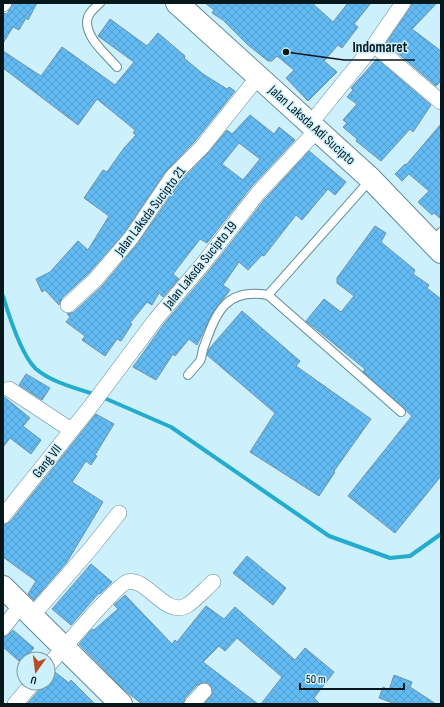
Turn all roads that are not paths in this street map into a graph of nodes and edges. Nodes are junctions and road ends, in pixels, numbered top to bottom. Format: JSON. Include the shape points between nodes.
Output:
{"nodes":[{"id":1,"x":100,"y":3,"type":"edge"},
{"id":2,"x":178,"y":3,"type":"edge"},
{"id":3,"x":403,"y":3,"type":"edge"},
{"id":4,"x":374,"y":45,"type":"junction"},
{"id":5,"x":117,"y":66,"type":"dead end"},
{"id":6,"x":258,"y":76,"type":"junction"},
{"id":7,"x":441,"y":102,"type":"edge"},
{"id":8,"x":313,"y":127,"type":"junction"},
{"id":9,"x":371,"y":178,"type":"junction"},
{"id":10,"x":438,"y":242,"type":"edge"},
{"id":11,"x":268,"y":295,"type":"junction"},
{"id":12,"x":68,"y":306,"type":"dead end"},
{"id":13,"x":188,"y":375,"type":"dead end"},
{"id":14,"x":8,"y":389,"type":"dead end"},
{"id":15,"x":91,"y":406,"type":"joint"},
{"id":16,"x":401,"y":412,"type":"dead end"},
{"id":17,"x":71,"y":430,"type":"junction"},
{"id":18,"x":119,"y":513,"type":"dead end"},
{"id":19,"x":3,"y":516,"type":"edge"},
{"id":20,"x":213,"y":582,"type":"dead end"},
{"id":21,"x":3,"y":588,"type":"edge"},
{"id":22,"x":26,"y":610,"type":"junction"},
{"id":23,"x":3,"y":628,"type":"edge"},
{"id":24,"x":64,"y":648,"type":"junction"},
{"id":25,"x":56,"y":657,"type":"edge"},
{"id":26,"x":26,"y":691,"type":"edge"},
{"id":27,"x":204,"y":691,"type":"dead end"},
{"id":28,"x":14,"y":704,"type":"edge"},
{"id":29,"x":121,"y":704,"type":"edge"},
{"id":30,"x":192,"y":704,"type":"edge"}],
"edges":[{"from":1,"to":5,"type":"lane","via":[[89,16],[89,34]]},
{"from":2,"to":6,"type":"main road","name":"Jalan Laksda Adi Sucipto"},
{"from":3,"to":4,"type":"street","name":"Jalan Laksda Sucipto 19"},
{"from":4,"to":7,"type":"street"},
{"from":4,"to":8,"type":"street","name":"Jalan Laksda Sucipto 19"},
{"from":6,"to":8,"type":"main road","name":"Jalan Laksda Adi Sucipto"},
{"from":6,"to":12,"type":"street","name":"Jalan Laksda Sucipto 21","via":[[202,147],[173,176],[131,238],[95,280]]},
{"from":8,"to":9,"type":"main road","name":"Jalan Laksda Adi Sucipto"},
{"from":8,"to":15,"type":"street","name":"Jalan Laksda Sucipto 19","via":[[109,380]]},
{"from":9,"to":10,"type":"main road","name":"Jalan Laksda Adi Sucipto"},
{"from":9,"to":11,"type":"lane"},
{"from":11,"to":13,"type":"lane","via":[[243,293],[222,307],[200,360]]},
{"from":11,"to":16,"type":"lane"},
{"from":14,"to":17,"type":"street"},
{"from":15,"to":17,"type":"street","name":"Gang VII"},
{"from":17,"to":19,"type":"street","name":"Gang VII"},
{"from":18,"to":22,"type":"street","via":[[92,547]]},
{"from":20,"to":24,"type":"street","via":[[185,606],[176,608],[137,582],[126,582],[113,592]]},
{"from":21,"to":22,"type":"main road"},
{"from":22,"to":23,"type":"street"},
{"from":22,"to":24,"type":"main road"},
{"from":24,"to":25,"type":"street"},
{"from":24,"to":29,"type":"main road"},
{"from":26,"to":28,"type":"street"},
{"from":27,"to":30,"type":"street"}]}
